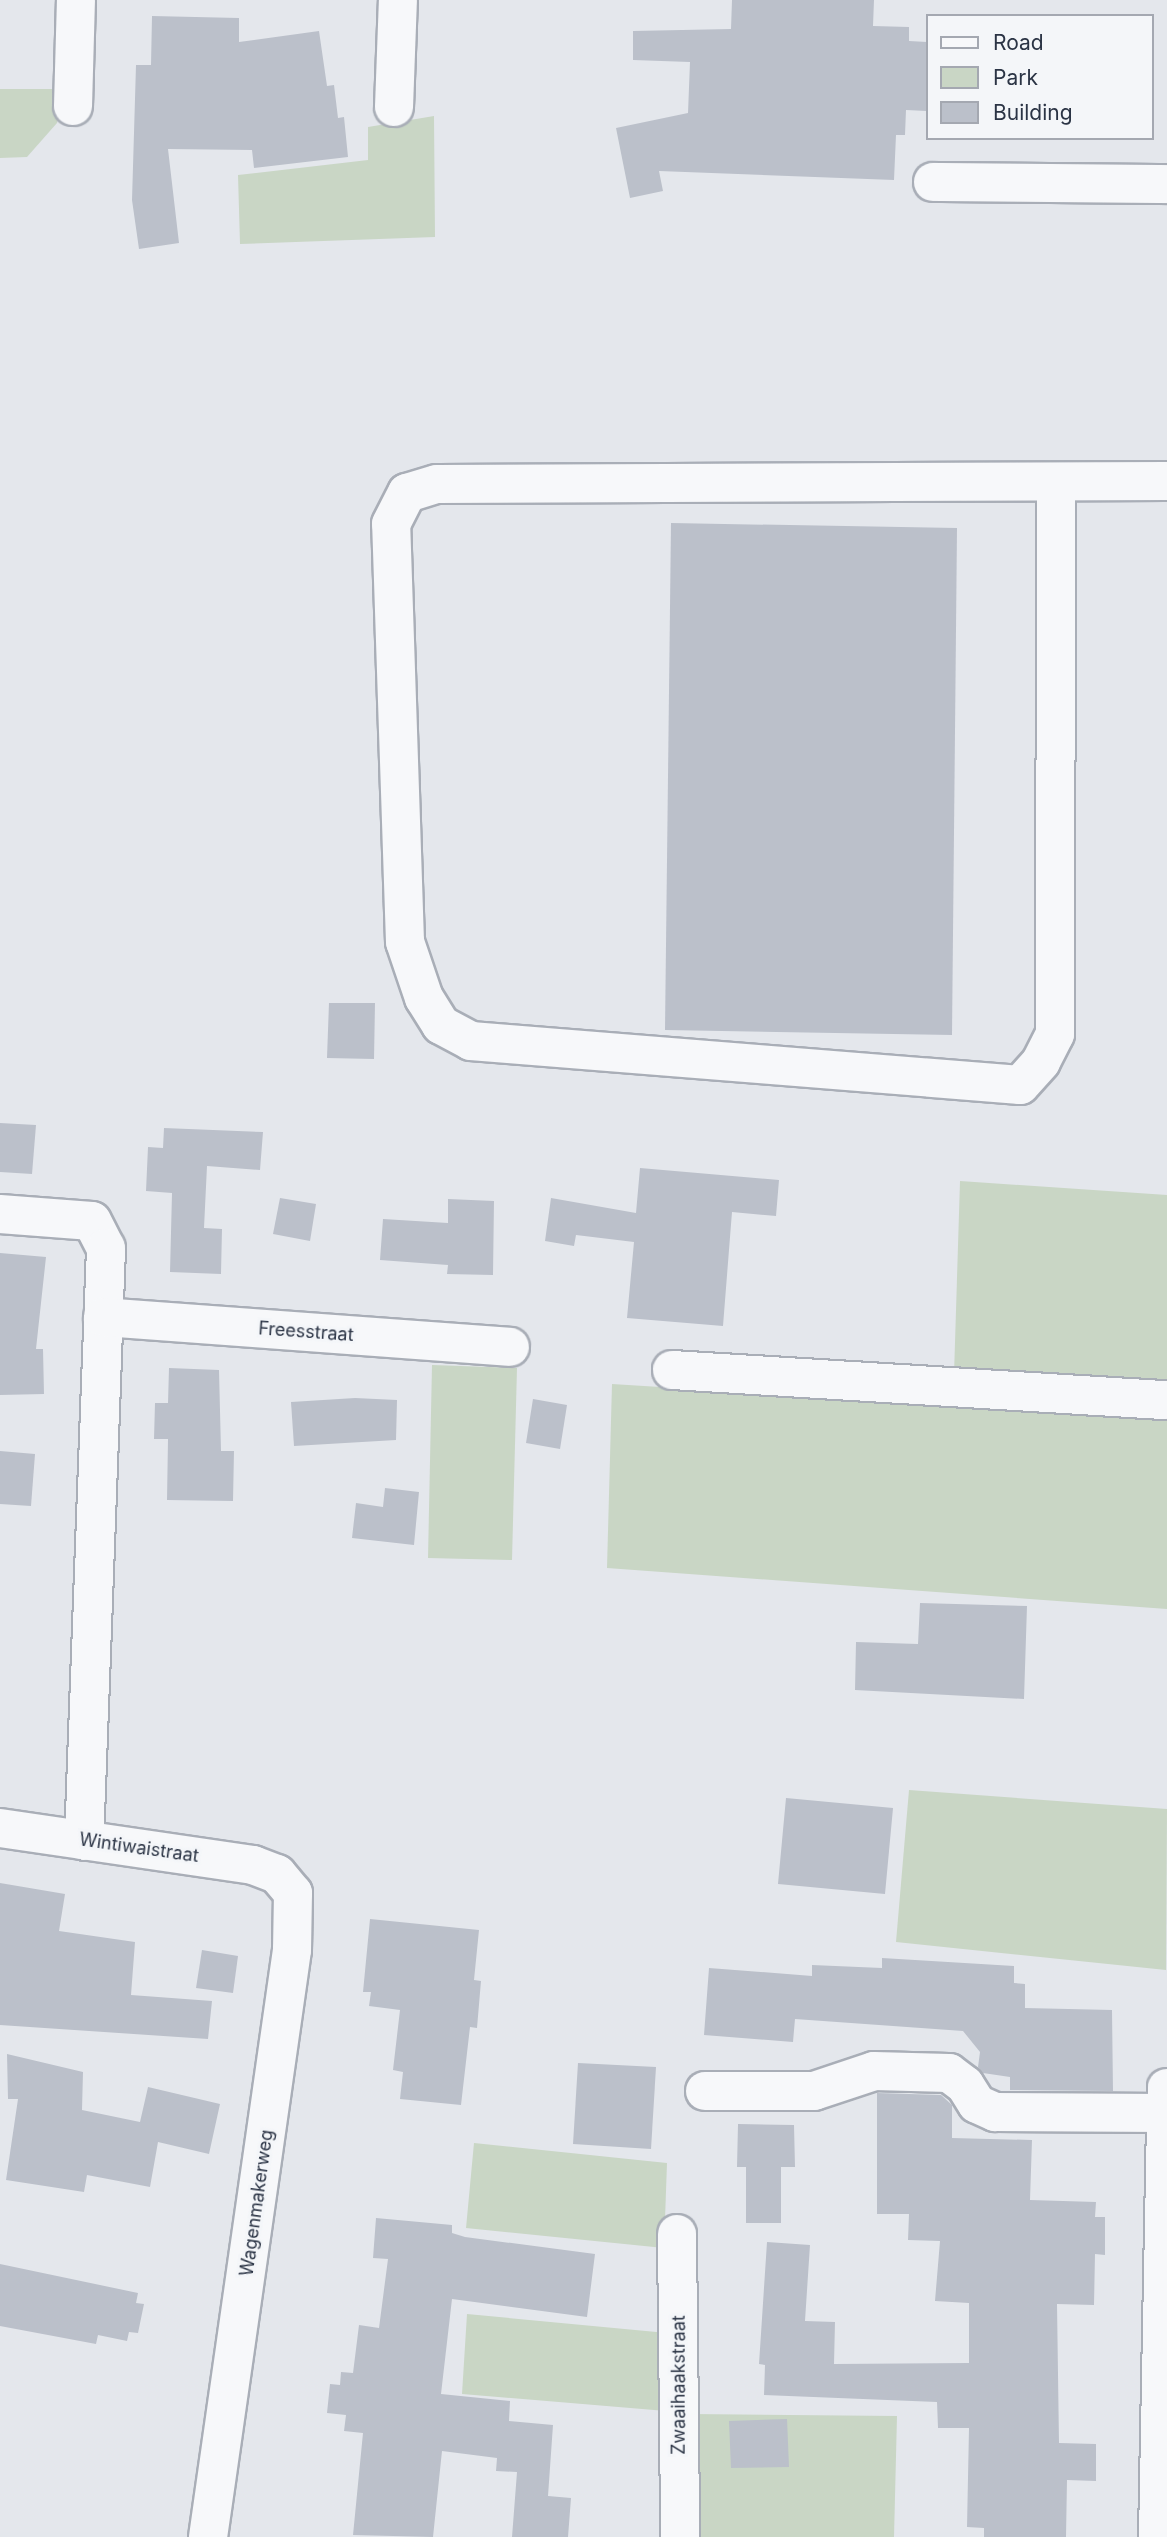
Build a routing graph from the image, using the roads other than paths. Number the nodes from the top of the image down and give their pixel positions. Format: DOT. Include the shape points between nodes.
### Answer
graph roads {
  1 [pos="76,0"];
  2 [pos="398,0"];
  3 [pos="73,106"];
  4 [pos="394,107"];
  5 [pos="933,182"];
  6 [pos="1167,184"];
  7 [pos="1167,481"];
  8 [pos="1056,482"];
  9 [pos="0,1214"];
  10 [pos="103,1318"];
  11 [pos="510,1347"];
  12 [pos="671,1370"];
  13 [pos="1167,1400"];
  14 [pos="0,1828"];
  15 [pos="84,1840"];
  16 [pos="277,1874"];
  17 [pos="705,2091"];
  18 [pos="1166,2100"];
  19 [pos="677,2234"];
  20 [pos="208,2537"];
  21 [pos="680,2537"];
  22 [pos="1158,2537"];
  1 -- 3 [label="street"];
  2 -- 4 [label="street"];
  5 -- 6 [label="street"];
  7 -- 8 [label="street"];
  8 -- 8 [label="street" via="1055,1034 1041,1062 1020,1085 471,1041 441,1025 424,998 405,942 391,524 407,493 437,484"];
  9 -- 10 [label="street" via="92,1221 106,1248"];
  10 -- 11 [label="street, Freesstraat"];
  10 -- 15 [label="street"];
  12 -- 13 [label="street"];
  14 -- 15 [label="street, Wintiwaistraat"];
  15 -- 16 [label="street, Wintiwaistraat" via="253,1865"];
  16 -- 20 [label="street, Wagenmakerweg" via="293,1893 292,1950"];
  17 -- 18 [label="street" via="814,2091 874,2071 949,2073 977,2104 995,2112"];
  18 -- 22 [label="street"];
  19 -- 21 [label="street, Zwaaihaakstraat"];
}
